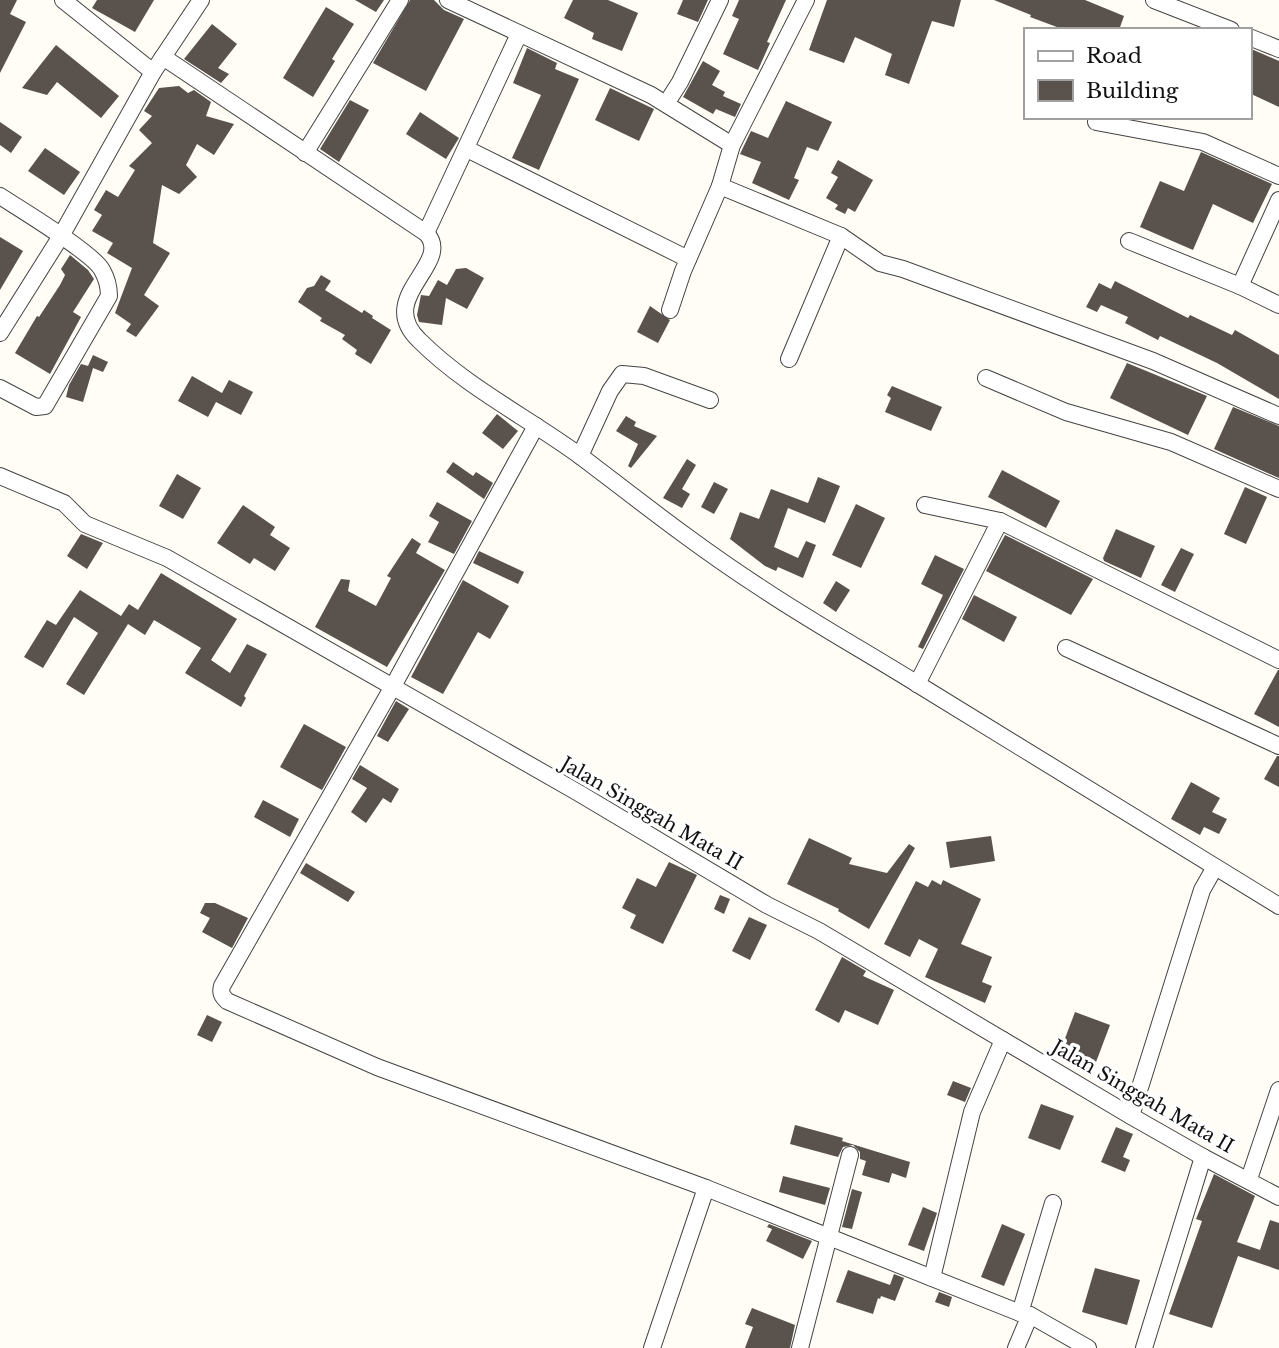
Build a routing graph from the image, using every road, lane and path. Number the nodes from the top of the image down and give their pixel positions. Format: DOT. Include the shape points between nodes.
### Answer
graph roads {
  1 [pos="63,0"];
  2 [pos="201,0"];
  3 [pos="400,0"];
  4 [pos="448,0"];
  5 [pos="720,0"];
  6 [pos="806,0"];
  7 [pos="1164,2"];
  8 [pos="1226,28"];
  9 [pos="519,34"];
  10 [pos="1251,38"];
  11 [pos="1279,49"];
  12 [pos="163,57"];
  13 [pos="153,72"];
  14 [pos="666,104"];
  15 [pos="1096,122"];
  16 [pos="732,145"];
  17 [pos="467,149"];
  18 [pos="305,153"];
  19 [pos="1279,176"];
  20 [pos="720,186"];
  21 [pos="0,196"];
  22 [pos="1279,200"];
  23 [pos="426,233"];
  24 [pos="61,236"];
  25 [pos="841,236"];
  26 [pos="1129,241"];
  27 [pos="688,259"];
  28 [pos="1240,286"];
  29 [pos="1279,305"];
  30 [pos="670,310"];
  31 [pos="0,333"];
  32 [pos="789,359"];
  33 [pos="986,378"];
  34 [pos="0,388"];
  35 [pos="710,400"];
  36 [pos="1279,416"];
  37 [pos="532,433"];
  38 [pos="580,456"];
  39 [pos="0,476"];
  40 [pos="1279,489"];
  41 [pos="925,505"];
  42 [pos="1000,521"];
  43 [pos="1066,648"];
  44 [pos="1279,660"];
  45 [pos="917,684"];
  46 [pos="392,688"];
  47 [pos="1279,746"];
  48 [pos="1209,878"];
  49 [pos="1279,906"];
  50 [pos="1003,1040"];
  51 [pos="1279,1090"];
  52 [pos="1131,1116"];
  53 [pos="850,1154"];
  54 [pos="1203,1157"];
  55 [pos="1249,1180"];
  56 [pos="706,1188"];
  57 [pos="1279,1197"];
  58 [pos="1053,1203"];
  59 [pos="828,1236"];
  60 [pos="932,1278"];
  61 [pos="1025,1314"];
  62 [pos="652,1348"];
  63 [pos="800,1348"];
  64 [pos="1016,1348"];
  65 [pos="1088,1348"];
  66 [pos="1144,1348"];
  1 -- 13 [label="street"];
  2 -- 12 [label="street"];
  3 -- 18 [label="street"];
  4 -- 9 [label="street"];
  5 -- 14 [label="street"];
  6 -- 16 [label="street"];
  7 -- 8 [label="street"];
  9 -- 14 [label="street"];
  9 -- 17 [label="street"];
  10 -- 11 [label="street"];
  12 -- 13 [label="street"];
  12 -- 18 [label="street"];
  13 -- 24 [label="street"];
  14 -- 16 [label="street"];
  15 -- 19 [label="street" via="1203,142"];
  16 -- 20 [label="street"];
  17 -- 23 [label="street"];
  17 -- 27 [label="street"];
  18 -- 23 [label="street"];
  20 -- 25 [label="street"];
  20 -- 27 [label="street"];
  21 -- 24 [label="street"];
  22 -- 28 [label="street"];
  23 -- 37 [label="street" via="434,248 405,307 408,328"];
  24 -- 31 [label="street"];
  24 -- 34 [label="street" via="102,267 108,296 45,407 36,407"];
  25 -- 32 [label="street"];
  25 -- 36 [label="street" via="880,263 1153,361"];
  26 -- 28 [label="street"];
  27 -- 30 [label="street"];
  28 -- 29 [label="street"];
  33 -- 40 [label="street" via="1066,412 1171,442"];
  35 -- 38 [label="street" via="644,376 622,374"];
  37 -- 38 [label="street"];
  37 -- 46 [label="street"];
  38 -- 45 [label="street" via="760,588"];
  39 -- 46 [label="street, Jalan Singgah Mata II" via="64,503 85,524 167,558"];
  41 -- 42 [label="street"];
  42 -- 44 [label="street"];
  42 -- 45 [label="street"];
  43 -- 47 [label="street"];
  45 -- 48 [label="street"];
  46 -- 50 [label="street, Jalan Singgah Mata II"];
  46 -- 56 [label="street" via="222,986 223,997 377,1067"];
  48 -- 49 [label="street"];
  48 -- 52 [label="street"];
  50 -- 52 [label="street, Jalan Singgah Mata II"];
  50 -- 60 [label="street" via="972,1112"];
  51 -- 55 [label="street"];
  52 -- 54 [label="street, Jalan Singgah Mata II"];
  53 -- 59 [label="street"];
  54 -- 55 [label="street, Jalan Singgah Mata II"];
  54 -- 66 [label="street"];
  55 -- 57 [label="street, Jalan Singgah Mata II"];
  56 -- 59 [label="street"];
  56 -- 62 [label="street"];
  58 -- 61 [label="street"];
  59 -- 60 [label="street"];
  59 -- 63 [label="street"];
  60 -- 61 [label="street"];
  61 -- 64 [label="street"];
  61 -- 65 [label="street"];
}
